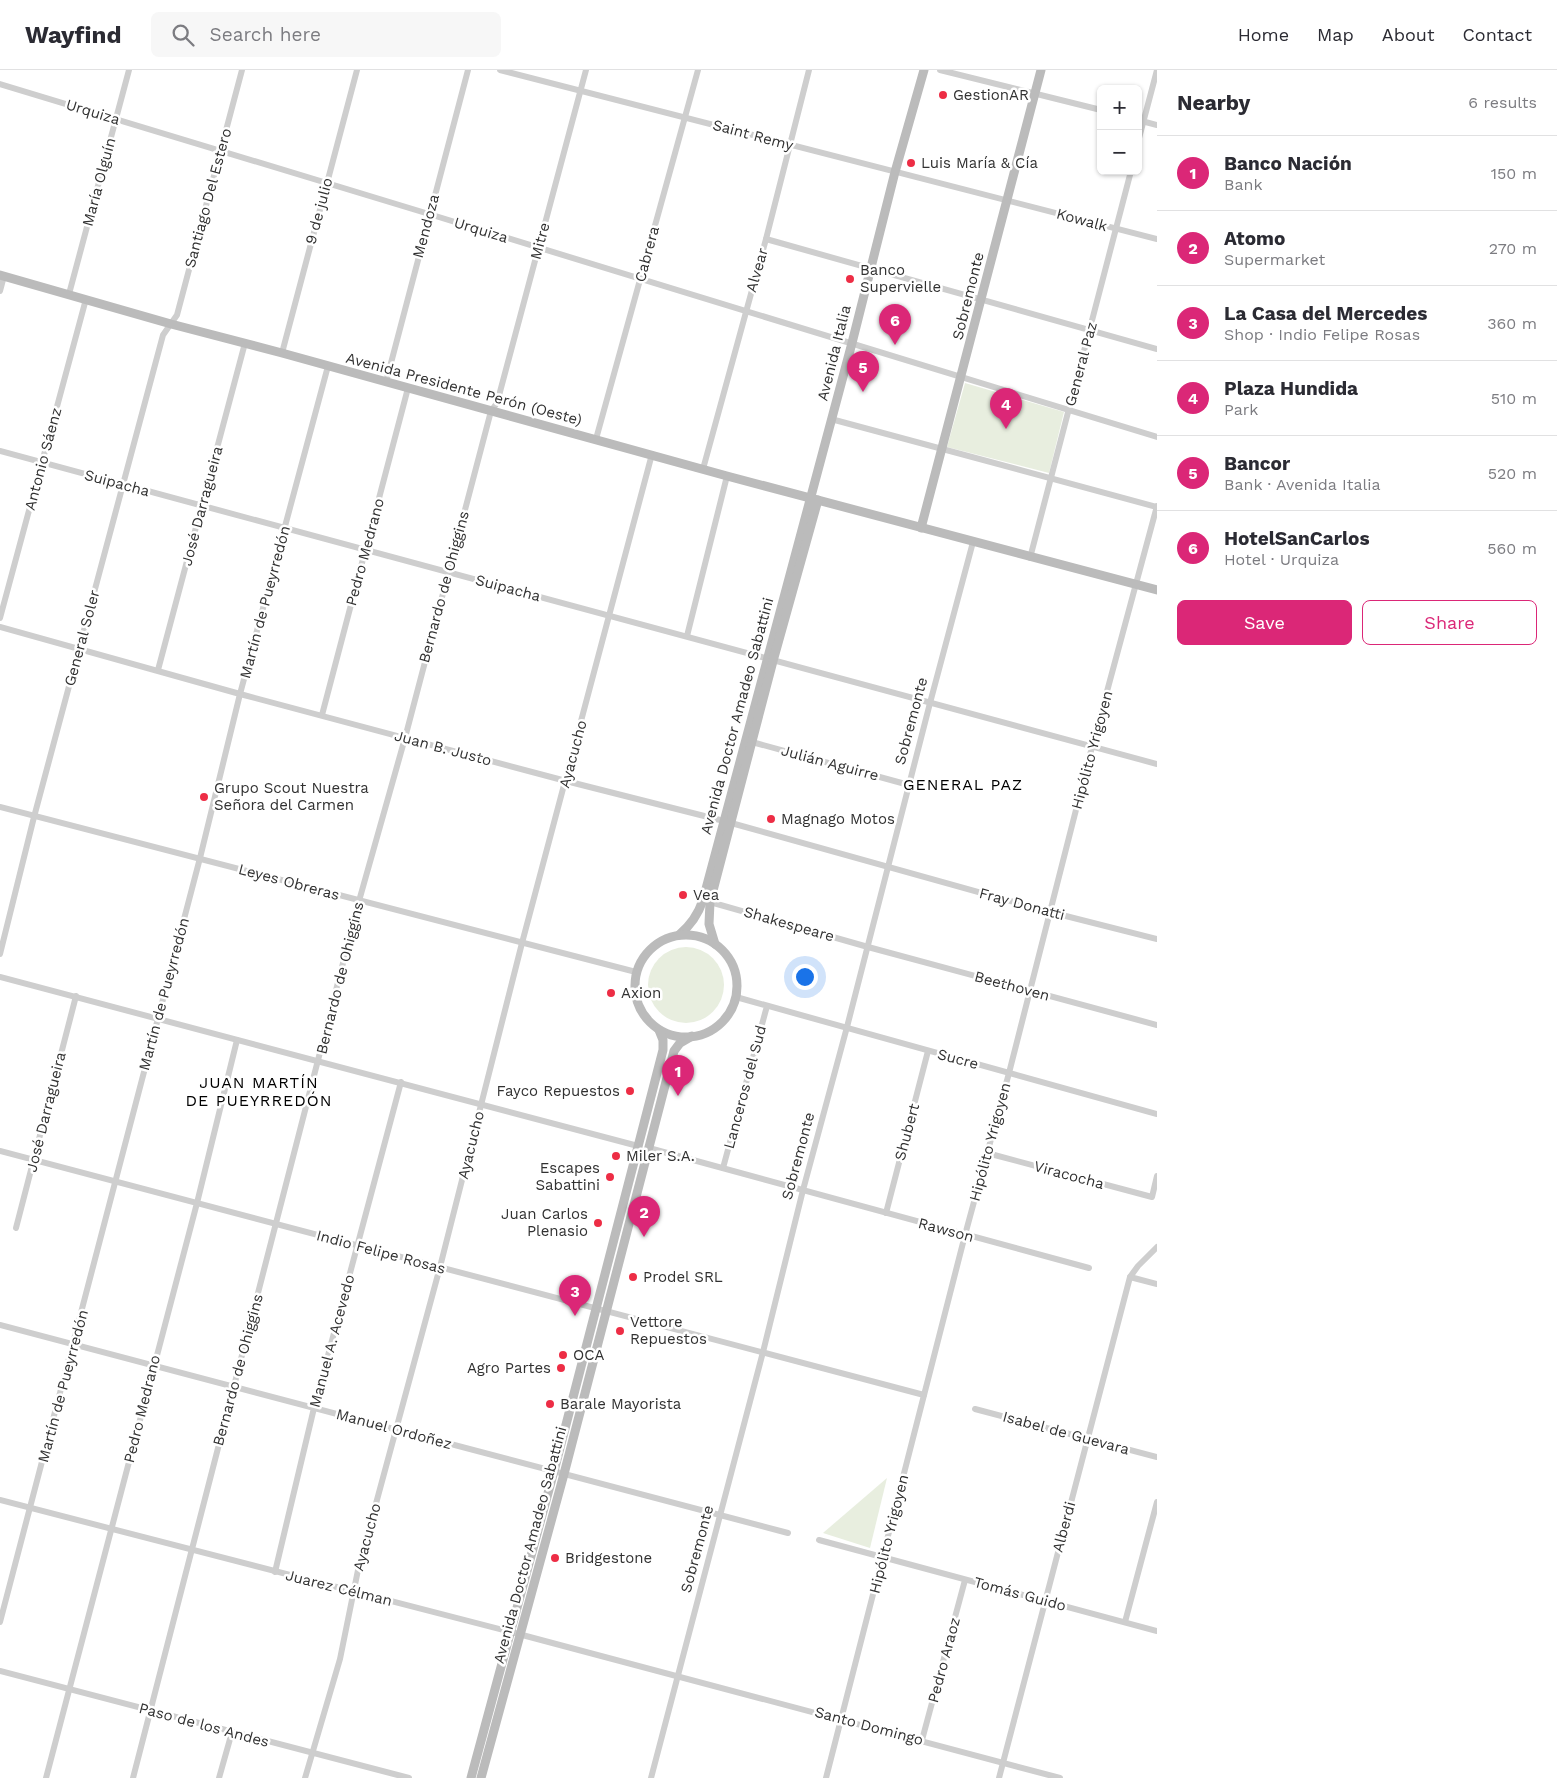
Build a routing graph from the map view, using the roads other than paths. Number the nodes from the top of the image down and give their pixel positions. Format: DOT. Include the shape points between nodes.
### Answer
graph roads {
  1 [pos="129,70"];
  2 [pos="242,70"];
  3 [pos="357,70"];
  4 [pos="468,70"];
  5 [pos="500,70"];
  6 [pos="586,70"];
  7 [pos="698,70"];
  8 [pos="809,70"];
  9 [pos="924,70"];
  10 [pos="940,70"];
  11 [pos="1041,70"];
  12 [pos="1157,70"];
  13 [pos="0,84"];
  14 [pos="580,90"];
  15 [pos="1035,93"];
  16 [pos="1097,109"];
  17 [pos="685,116"];
  18 [pos="1142,118"];
  19 [pos="116,119"];
  20 [pos="1142,121"];
  21 [pos="1157,125"];
  22 [pos="790,144"];
  23 [pos="220,150"];
  24 [pos="895,172"];
  25 [pos="1130,175"];
  26 [pos="327,182"];
  27 [pos="1007,200"];
  28 [pos="429,214"];
  29 [pos="1116,229"];
  30 [pos="1157,239"];
  31 [pos="766,240"];
  32 [pos="538,247"];
  33 [pos="870,270"];
  34 [pos="2,276"];
  35 [pos="640,279"];
  36 [pos="0,291"];
  37 [pos="69,294"];
  38 [pos="86,299"];
  39 [pos="981,300"];
  40 [pos="746,310"];
  41 [pos="171,324"];
  42 [pos="1090,330"];
  43 [pos="245,343"];
  44 [pos="852,344"];
  45 [pos="1157,349"];
  46 [pos="282,353"];
  47 [pos="328,366"];
  48 [pos="962,376"];
  49 [pos="386,382"];
  50 [pos="408,388"];
  51 [pos="1069,410"];
  52 [pos="491,411"];
  53 [pos="831,419"];
  54 [pos="1157,437"];
  55 [pos="596,439"];
  56 [pos="942,450"];
  57 [pos="0,451"];
  58 [pos="652,454"];
  59 [pos="42,463"];
  60 [pos="703,469"];
  61 [pos="727,476"];
  62 [pos="1052,478"];
  63 [pos="123,485"];
  64 [pos="814,499"];
  65 [pos="202,505"];
  66 [pos="1157,507"];
  67 [pos="285,527"];
  68 [pos="921,528"];
  69 [pos="973,542"];
  70 [pos="366,549"];
  71 [pos="1030,558"];
  72 [pos="448,572"];
  73 [pos="1137,585"];
  74 [pos="1157,590"];
  75 [pos="609,615"];
  76 [pos="0,618"];
  77 [pos="0,627"];
  78 [pos="687,636"];
  79 [pos="79,649"];
  80 [pos="770,660"];
  81 [pos="158,670"];
  82 [pos="240,694"];
  83 [pos="930,703"];
  84 [pos="322,715"];
  85 [pos="405,738"];
  86 [pos="752,742"];
  87 [pos="1092,747"];
  88 [pos="1157,764"];
  89 [pos="566,781"];
  90 [pos="909,785"];
  91 [pos="0,807"];
  92 [pos="34,817"];
  93 [pos="727,822"];
  94 [pos="200,858"];
  95 [pos="888,867"];
  96 [pos="360,901"];
  97 [pos="710,902"];
  98 [pos="1050,912"];
  99 [pos="679,935"];
  100 [pos="1157,939"];
  101 [pos="522,943"];
  102 [pos="715,944"];
  103 [pos="868,947"];
  104 [pos="0,954"];
  105 [pos="636,972"];
  106 [pos="0,977"];
  107 [pos="1030,991"];
  108 [pos="76,996"];
  109 [pos="736,997"];
  110 [pos="767,1006"];
  111 [pos="158,1019"];
  112 [pos="1157,1025"];
  113 [pos="847,1027"];
  114 [pos="659,1030"];
  115 [pos="692,1036"];
  116 [pos="237,1040"];
  117 [pos="928,1051"];
  118 [pos="319,1062"];
  119 [pos="1009,1073"];
  120 [pos="401,1082"];
  121 [pos="482,1105"];
  122 [pos="1157,1114"];
  123 [pos="638,1146"];
  124 [pos="648,1148"];
  125 [pos="0,1151"];
  126 [pos="987,1153"];
  127 [pos="34,1161"];
  128 [pos="723,1168"];
  129 [pos="1157,1176"];
  130 [pos="116,1183"];
  131 [pos="803,1190"];
  132 [pos="197,1203"];
  133 [pos="886,1213"];
  134 [pos="276,1224"];
  135 [pos="16,1228"];
  136 [pos="965,1235"];
  137 [pos="357,1245"];
  138 [pos="1157,1247"];
  139 [pos="440,1267"];
  140 [pos="1089,1268"];
  141 [pos="1130,1277"];
  142 [pos="1157,1284"];
  143 [pos="601,1309"];
  144 [pos="0,1325"];
  145 [pos="73,1345"];
  146 [pos="763,1352"];
  147 [pos="153,1366"];
  148 [pos="234,1387"];
  149 [pos="924,1395"];
  150 [pos="314,1408"];
  151 [pos="975,1409"];
  152 [pos="396,1430"];
  153 [pos="1088,1438"];
  154 [pos="1157,1457"];
  155 [pos="554,1471"];
  156 [pos="564,1474"];
  157 [pos="0,1500"];
  158 [pos="1157,1502"];
  159 [pos="31,1508"];
  160 [pos="720,1515"];
  161 [pos="111,1529"];
  162 [pos="788,1533"];
  163 [pos="819,1540"];
  164 [pos="192,1551"];
  165 [pos="884,1557"];
  166 [pos="275,1572"];
  167 [pos="965,1580"];
  168 [pos="354,1592"];
  169 [pos="1044,1601"];
  170 [pos="0,1622"];
  171 [pos="1125,1622"];
  172 [pos="1157,1631"];
  173 [pos="516,1633"];
  174 [pos="0,1671"];
  175 [pos="678,1676"];
  176 [pos="69,1690"];
  177 [pos="151,1710"];
  178 [pos="842,1719"];
  179 [pos="232,1732"];
  180 [pos="922,1740"];
  181 [pos="312,1753"];
  182 [pos="1003,1762"];
  183 [pos="46,1778"];
  184 [pos="133,1778"];
  185 [pos="219,1778"];
  186 [pos="305,1778"];
  187 [pos="409,1778"];
  188 [pos="470,1778"];
  189 [pos="481,1778"];
  190 [pos="651,1778"];
  191 [pos="826,1778"];
  192 [pos="999,1778"];
  193 [pos="1060,1778"];
  1 -- 19 [label="street, María Olguín"];
  2 -- 23 [label="street, Santiago Del Estero"];
  3 -- 26 [label="street, 9 de julio"];
  4 -- 28 [label="street, Mendoza"];
  5 -- 14 [label="street, Saint Remy"];
  6 -- 14 [label="street, Mitre"];
  7 -- 17 [label="street, Cabrera"];
  8 -- 22 [label="street, Alvear"];
  9 -- 24 [label="main road, Avenida Italia"];
  10 -- 15 [label="street"];
  11 -- 15 [label="main road, Sobremonte"];
  12 -- 18 [label="street"];
  13 -- 19 [label="street, Urquiza"];
  14 -- 17 [label="street, Saint Remy"];
  14 -- 32 [label="street, Mitre"];
  15 -- 16 [label="street"];
  15 -- 27 [label="main road, Sobremonte"];
  17 -- 22 [label="street, Saint Remy"];
  17 -- 35 [label="street, Cabrera"];
  19 -- 23 [label="street, Urquiza"];
  19 -- 37 [label="street, María Olguín"];
  20 -- 21 [label="street"];
  22 -- 24 [label="street, Saint Remy"];
  22 -- 31 [label="street, Alvear"];
  23 -- 26 [label="street, Urquiza"];
  23 -- 41 [label="street, Santiago Del Estero" via="177,315"];
  24 -- 27 [label="street, Saint Remy"];
  24 -- 33 [label="main road, Avenida Italia"];
  25 -- 29 [label="street, General Paz"];
  26 -- 28 [label="street, Urquiza"];
  26 -- 46 [label="street, 9 de julio"];
  27 -- 29 [label="street, Kowalk"];
  27 -- 39 [label="main road, Sobremonte"];
  28 -- 32 [label="street, Urquiza"];
  28 -- 49 [label="street, Mendoza"];
  29 -- 30 [label="street, Kowalk"];
  29 -- 42 [label="street, General Paz"];
  31 -- 33 [label="street"];
  31 -- 40 [label="street, Alvear"];
  32 -- 35 [label="street, Urquiza"];
  32 -- 52 [label="street, Mitre" via="497,402"];
  33 -- 39 [label="street"];
  33 -- 44 [label="main road, Avenida Italia"];
  34 -- 36 [label="street"];
  34 -- 37 [label="main road, Avenida Presidente Perón (Oeste)"];
  35 -- 40 [label="street, Urquiza"];
  35 -- 55 [label="street, Cabrera"];
  37 -- 38 [label="main road, Avenida Presidente Perón (Oeste)"];
  38 -- 41 [label="main road, Avenida Presidente Perón (Oeste)"];
  38 -- 59 [label="street, Antonio Sáenz"];
  39 -- 42 [label="street"];
  39 -- 48 [label="main road, Sobremonte"];
  40 -- 44 [label="street, Urquiza"];
  40 -- 60 [label="street, Alvear"];
  41 -- 43 [label="main road, Avenida Presidente Perón (Oeste)"];
  41 -- 63 [label="street, General Soler" via="163,335"];
  42 -- 45 [label="street"];
  42 -- 51 [label="street, General Paz"];
  43 -- 46 [label="main road, Avenida Presidente Perón (Oeste)"];
  43 -- 65 [label="street, José Darragueira"];
  44 -- 48 [label="street, Urquiza"];
  44 -- 53 [label="main road, Avenida Italia"];
  46 -- 47 [label="main road, Avenida Presidente Perón (Oeste)"];
  47 -- 49 [label="main road, Avenida Presidente Perón (Oeste)"];
  47 -- 67 [label="street, Martín de Pueyrredón"];
  48 -- 51 [label="street, Urquiza"];
  48 -- 56 [label="main road, Sobremonte"];
  49 -- 50 [label="main road, Avenida Presidente Perón (Oeste)"];
  50 -- 52 [label="main road, Avenida Presidente Perón (Oeste)"];
  50 -- 70 [label="street, Pedro Medrano"];
  51 -- 54 [label="street, Urquiza"];
  51 -- 62 [label="street, General Paz"];
  52 -- 55 [label="main road, Avenida Presidente Perón (Oeste)"];
  52 -- 72 [label="street, Bernardo de Ohiggins"];
  53 -- 56 [label="street"];
  53 -- 64 [label="main road, Avenida Italia"];
  55 -- 58 [label="main road, Avenida Presidente Perón (Oeste)"];
  56 -- 62 [label="street"];
  56 -- 68 [label="main road, Sobremonte"];
  57 -- 59 [label="street, Suipacha"];
  58 -- 60 [label="main road, Avenida Presidente Perón (Oeste)"];
  58 -- 75 [label="street, Ayacucho"];
  59 -- 63 [label="street, Suipacha"];
  59 -- 76 [label="street, Antonio Sáenz"];
  60 -- 61 [label="main road, Avenida Presidente Perón (Oeste)"];
  61 -- 64 [label="main road, Avenida Presidente Perón (Oeste)"];
  61 -- 78 [label="street"];
  62 -- 66 [label="street"];
  62 -- 71 [label="street, General Paz"];
  63 -- 65 [label="street, Suipacha"];
  63 -- 79 [label="street, General Soler"];
  64 -- 68 [label="main road, Avenida Presidente Perón (Oeste)"];
  64 -- 80 [label="main road, Avenida Doctor Amadeo Sabattini"];
  65 -- 67 [label="street, Suipacha"];
  65 -- 81 [label="street, José Darragueira"];
  66 -- 73 [label="street, Hipólito Yrigoyen"];
  67 -- 70 [label="street, Suipacha"];
  67 -- 82 [label="street, Martín de Pueyrredón"];
  68 -- 69 [label="main road, Avenida Presidente Perón (Oeste)"];
  69 -- 71 [label="main road, Avenida Presidente Perón (Oeste)"];
  69 -- 83 [label="street, Sobremonte"];
  70 -- 72 [label="street, Suipacha"];
  70 -- 84 [label="street, Pedro Medrano"];
  71 -- 73 [label="main road, Avenida Presidente Perón (Oeste)"];
  72 -- 75 [label="street, Suipacha"];
  72 -- 85 [label="street, Bernardo de Ohiggins"];
  73 -- 74 [label="main road, Avenida Presidente Perón (Oeste)"];
  73 -- 87 [label="street, Hipólito Yrigoyen"];
  75 -- 78 [label="street, Suipacha"];
  75 -- 89 [label="street, Ayacucho"];
  77 -- 79 [label="street, Juan B. Justo"];
  78 -- 80 [label="street, Suipacha"];
  79 -- 81 [label="street, Juan B. Justo"];
  79 -- 92 [label="street, General Soler"];
  80 -- 83 [label="street, Suipacha"];
  80 -- 86 [label="main road, Avenida Doctor Amadeo Sabattini"];
  80 -- 93 [label="main road, Avenida Doctor Amadeo Sabattini"];
  81 -- 82 [label="street, Juan B. Justo"];
  82 -- 84 [label="street, Juan B. Justo"];
  82 -- 94 [label="street, Martín de Pueyrredón"];
  83 -- 87 [label="street, Suipacha"];
  83 -- 90 [label="street, Sobremonte"];
  84 -- 85 [label="street, Juan B. Justo"];
  85 -- 89 [label="street, Juan B. Justo"];
  85 -- 96 [label="street, Bernardo de Ohiggins"];
  86 -- 90 [label="street, Julián Aguirre"];
  86 -- 93 [label="main road, Avenida Doctor Amadeo Sabattini"];
  87 -- 88 [label="street, Suipacha"];
  87 -- 98 [label="street, Hipólito Yrigoyen"];
  89 -- 93 [label="street, Juan B. Justo"];
  89 -- 101 [label="street, Ayacucho"];
  90 -- 95 [label="street, Sobremonte"];
  91 -- 92 [label="street, Leyes Obreras"];
  92 -- 94 [label="street, Leyes Obreras"];
  92 -- 104 [label="street, General Soler"];
  93 -- 95 [label="street, Juan B. Justo"];
  93 -- 97 [label="main road, Avenida Doctor Amadeo Sabattini"];
  93 -- 99 [label="main road, Avenida Doctor Amadeo Sabattini" via="699,910 688,928"];
  94 -- 96 [label="street, Leyes Obreras"];
  94 -- 111 [label="street, Martín de Pueyrredón"];
  95 -- 98 [label="street, Fray Donatti"];
  95 -- 103 [label="street, Sobremonte"];
  96 -- 101 [label="street, Leyes Obreras"];
  96 -- 118 [label="street, Bernardo de Ohiggins"];
  97 -- 102 [label="main road, Avenida Doctor Amadeo Sabattini" via="708,924"];
  97 -- 103 [label="street, Shakespeare"];
  98 -- 100 [label="street, Fray Donatti"];
  98 -- 107 [label="street, Hipólito Yrigoyen"];
  99 -- 102 [label="main road" via="704,938"];
  99 -- 105 [label="main road" via="652,947"];
  101 -- 105 [label="street, Leyes Obreras"];
  101 -- 121 [label="street, Ayacucho"];
  102 -- 109 [label="main road" via="733,967"];
  103 -- 107 [label="street, Beethoven"];
  103 -- 113 [label="street, Sobremonte"];
  105 -- 114 [label="main road" via="634,989 638,1005 646,1019"];
  106 -- 108 [label="street"];
  107 -- 112 [label="street, Beethoven"];
  107 -- 119 [label="street, Hipólito Yrigoyen"];
  108 -- 111 [label="street"];
  108 -- 127 [label="street, José Darragueira"];
  109 -- 110 [label="street"];
  109 -- 115 [label="main road" via="720,1024"];
  110 -- 113 [label="street"];
  110 -- 128 [label="street, Lanceros del Sud"];
  111 -- 116 [label="street"];
  111 -- 130 [label="street, Martín de Pueyrredón"];
  113 -- 117 [label="street, Sucre"];
  113 -- 131 [label="street, Sobremonte"];
  114 -- 115 [label="main road" via="675,1036"];
  114 -- 123 [label="main road, Avenida Doctor Amadeo Sabattini" via="664,1050"];
  115 -- 124 [label="main road, Avenida Doctor Amadeo Sabattini" via="674,1051"];
  116 -- 118 [label="street"];
  116 -- 132 [label="street, Pedro Medrano"];
  117 -- 119 [label="street, Sucre"];
  117 -- 133 [label="street, Shubert"];
  118 -- 120 [label="street"];
  118 -- 134 [label="street, Bernardo de Ohiggins"];
  119 -- 122 [label="street, Sucre"];
  119 -- 126 [label="street, Hipólito Yrigoyen"];
  120 -- 121 [label="street"];
  120 -- 137 [label="street, Manuel A. Acevedo"];
  121 -- 123 [label="street"];
  121 -- 139 [label="street, Ayacucho"];
  123 -- 143 [label="main road, Avenida Doctor Amadeo Sabattini"];
  124 -- 128 [label="street, Rawson"];
  124 -- 143 [label="main road, Avenida Doctor Amadeo Sabattini"];
  125 -- 127 [label="street, Indio Felipe Rosas"];
  126 -- 129 [label="street, Viracocha" via="1152,1197"];
  126 -- 136 [label="street, Hipólito Yrigoyen"];
  127 -- 130 [label="street, Indio Felipe Rosas"];
  127 -- 135 [label="street, José Darragueira"];
  128 -- 131 [label="street, Rawson"];
  130 -- 132 [label="street, Indio Felipe Rosas"];
  130 -- 145 [label="street, Martín de Pueyrredón"];
  131 -- 133 [label="street, Rawson"];
  131 -- 146 [label="street, Sobremonte"];
  132 -- 134 [label="street, Indio Felipe Rosas"];
  132 -- 147 [label="street, Pedro Medrano"];
  133 -- 136 [label="street, Rawson"];
  134 -- 137 [label="street, Indio Felipe Rosas"];
  134 -- 148 [label="street, Bernardo de Ohiggins"];
  136 -- 140 [label="street, Rawson"];
  136 -- 149 [label="street, Hipólito Yrigoyen"];
  137 -- 139 [label="street, Indio Felipe Rosas"];
  137 -- 150 [label="street, Manuel A. Acevedo"];
  138 -- 141 [label="street"];
  139 -- 143 [label="street, Indio Felipe Rosas"];
  139 -- 152 [label="street, Ayacucho"];
  141 -- 142 [label="street"];
  141 -- 153 [label="street, Alberdi"];
  143 -- 146 [label="street, Indio Felipe Rosas"];
  143 -- 155 [label="main road, Avenida Doctor Amadeo Sabattini"];
  143 -- 156 [label="main road, Avenida Doctor Amadeo Sabattini"];
  144 -- 145 [label="street, Manuel Ordoñez"];
  145 -- 147 [label="street, Manuel Ordoñez"];
  145 -- 159 [label="street, Martín de Pueyrredón"];
  146 -- 149 [label="street"];
  146 -- 160 [label="street, Sobremonte"];
  147 -- 148 [label="street, Manuel Ordoñez"];
  147 -- 161 [label="street, Pedro Medrano"];
  148 -- 150 [label="street, Manuel Ordoñez"];
  148 -- 164 [label="street, Bernardo de Ohiggins"];
  149 -- 165 [label="street, Hipólito Yrigoyen"];
  150 -- 152 [label="street, Manuel Ordoñez"];
  150 -- 166 [label="street, Manuel A. Acevedo"];
  151 -- 153 [label="street, Isabel de Guevara"];
  152 -- 155 [label="street, Manuel Ordoñez"];
  152 -- 168 [label="street, Ayacucho"];
  153 -- 154 [label="street, Isabel de Guevara"];
  153 -- 169 [label="street, Alberdi"];
  155 -- 156 [label="street, Manuel Ordoñez"];
  155 -- 173 [label="main road, Avenida Doctor Amadeo Sabattini"];
  156 -- 160 [label="street, Manuel Ordoñez"];
  156 -- 173 [label="main road, Avenida Doctor Amadeo Sabattini"];
  157 -- 159 [label="street, Juarez Célman"];
  158 -- 171 [label="street"];
  159 -- 161 [label="street, Juarez Célman"];
  159 -- 170 [label="street, Martín de Pueyrredón"];
  160 -- 162 [label="street, Manuel Ordoñez"];
  160 -- 175 [label="street, Sobremonte"];
  161 -- 164 [label="street, Juarez Célman"];
  161 -- 176 [label="street, Pedro Medrano"];
  163 -- 165 [label="street"];
  164 -- 166 [label="street, Juarez Célman"];
  164 -- 177 [label="street, Bernardo de Ohiggins"];
  165 -- 167 [label="street, Tomás Guido"];
  165 -- 178 [label="street, Hipólito Yrigoyen"];
  166 -- 168 [label="street, Juarez Célman"];
  167 -- 169 [label="street, Tomás Guido"];
  167 -- 180 [label="street, Pedro Araoz"];
  168 -- 173 [label="street, Juarez Célman"];
  168 -- 181 [label="street, Ayacucho" via="340,1660"];
  169 -- 171 [label="street, Tomás Guido"];
  169 -- 182 [label="street, Alberdi"];
  171 -- 172 [label="street, Tomás Guido"];
  173 -- 175 [label="street, Juarez Célman"];
  173 -- 188 [label="main road, Avenida Doctor Amadeo Sabattini"];
  173 -- 189 [label="main road, Avenida Doctor Amadeo Sabattini"];
  174 -- 176 [label="street, Paso de los Andes"];
  175 -- 178 [label="street, Santo Domingo"];
  175 -- 190 [label="street, Sobremonte"];
  176 -- 177 [label="street, Paso de los Andes"];
  176 -- 183 [label="street, Pedro Medrano"];
  177 -- 179 [label="street, Paso de los Andes"];
  177 -- 184 [label="street, Bernardo de Ohiggins"];
  178 -- 180 [label="street, Santo Domingo"];
  178 -- 191 [label="street, Hipólito Yrigoyen"];
  179 -- 181 [label="street, Paso de los Andes"];
  179 -- 185 [label="street"];
  180 -- 182 [label="street, Santo Domingo"];
  181 -- 186 [label="street, Ayacucho"];
  181 -- 187 [label="street, Paso de los Andes"];
  182 -- 192 [label="street, Alberdi"];
  182 -- 193 [label="street, Santo Domingo"];
}
